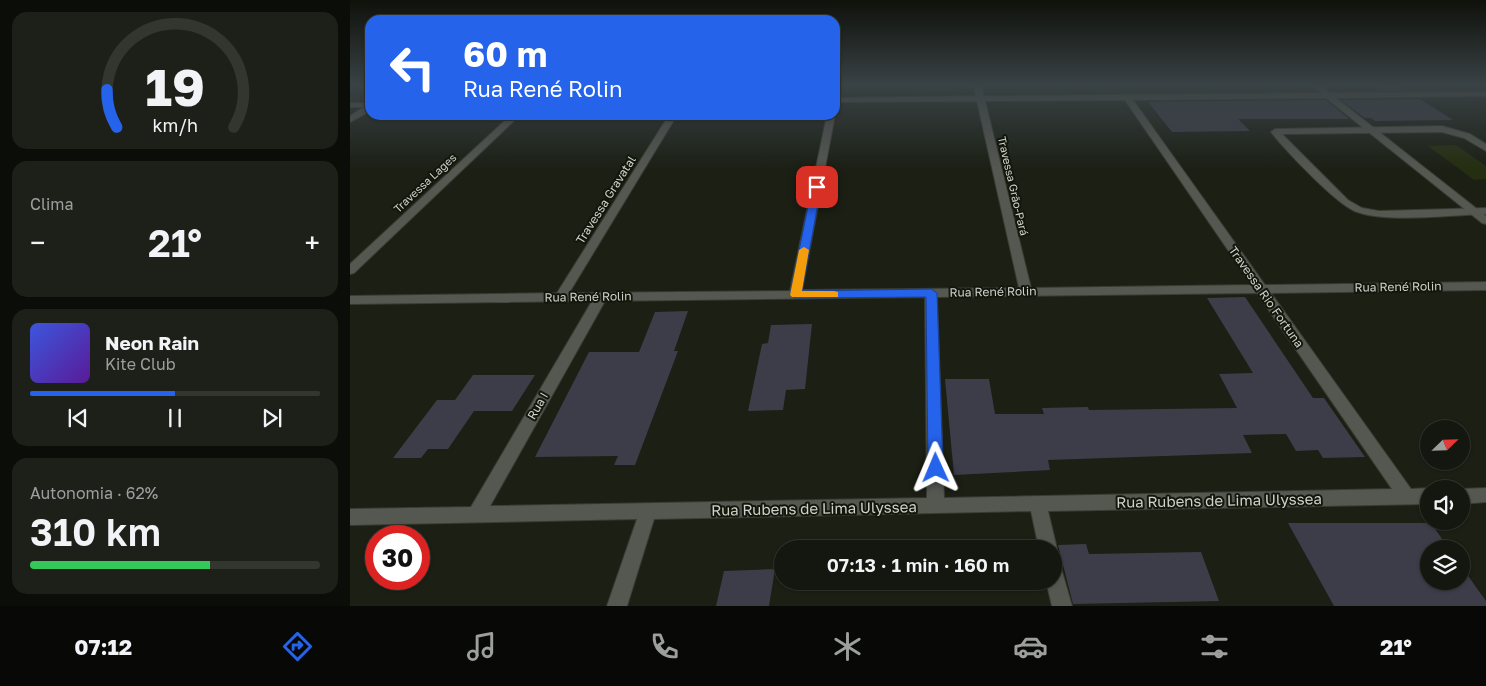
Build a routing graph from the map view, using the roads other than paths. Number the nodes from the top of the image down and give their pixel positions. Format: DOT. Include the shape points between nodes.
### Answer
graph roads {
  1 [pos="984,113"];
  2 [pos="1138,113"];
  3 [pos="1350,113"];
  4 [pos="511,120"];
  5 [pos="670,120"];
  6 [pos="830,120"];
  7 [pos="1371,130"];
  8 [pos="1486,148"];
  9 [pos="1474,211"];
  10 [pos="1486,211"];
  11 [pos="1486,221"];
  12 [pos="350,270"];
  13 [pos="1486,286"];
  14 [pos="1260,290"];
  15 [pos="1026,292"];
  16 [pos="931,293"];
  17 [pos="796,295"];
  18 [pos="601,297"];
  19 [pos="560,298"];
  20 [pos="350,300"];
  21 [pos="1486,495"];
  22 [pos="1406,496"];
  23 [pos="1420,496"];
  24 [pos="1470,496"];
  25 [pos="1038,504"];
  26 [pos="936,506"];
  27 [pos="648,512"];
  28 [pos="476,515"];
  29 [pos="350,517"];
  30 [pos="1046,540"];
  31 [pos="1058,590"];
  32 [pos="617,606"];
  33 [pos="1062,606"];
  1 -- 15 [label="street, Travessa Grão-Pará"];
  2 -- 14 [label="street, Travessa Rio Fortuna"];
  3 -- 7 [label="street"];
  4 -- 12 [label="street, Travessa Lages"];
  5 -- 19 [label="street, Travessa Gravatal"];
  6 -- 17 [label="street"];
  7 -- 8 [label="street" via="1442,129 1467,136"];
  7 -- 9 [label="street"];
  7 -- 9 [label="street" via="1275,132 1344,202 1359,210 1379,214"];
  9 -- 10 [label="street"];
  9 -- 11 [label="street"];
  13 -- 14 [label="street, Rua René Rolin"];
  14 -- 15 [label="street, Rua René Rolin"];
  14 -- 22 [label="street, Travessa Rio Fortuna"];
  15 -- 16 [label="street, Rua René Rolin"];
  16 -- 17 [label="street, Rua René Rolin"];
  16 -- 26 [label="street"];
  17 -- 18 [label="street, Rua René Rolin"];
  18 -- 19 [label="street, Rua René Rolin"];
  18 -- 28 [label="street, Rua I"];
  19 -- 20 [label="street, Rua René Rolin"];
  21 -- 24 [label="street"];
  22 -- 23 [label="street, Rua Rubens de Lima Ulyssea"];
  22 -- 25 [label="street, Rua Rubens de Lima Ulyssea"];
  25 -- 26 [label="street, Rua Rubens de Lima Ulyssea"];
  25 -- 30 [label="street"];
  26 -- 27 [label="street, Rua Rubens de Lima Ulyssea"];
  27 -- 28 [label="street, Rua Rubens de Lima Ulyssea"];
  27 -- 32 [label="street"];
  28 -- 29 [label="street, Rua Rubens de Lima Ulyssea"];
  31 -- 33 [label="street"];
}
